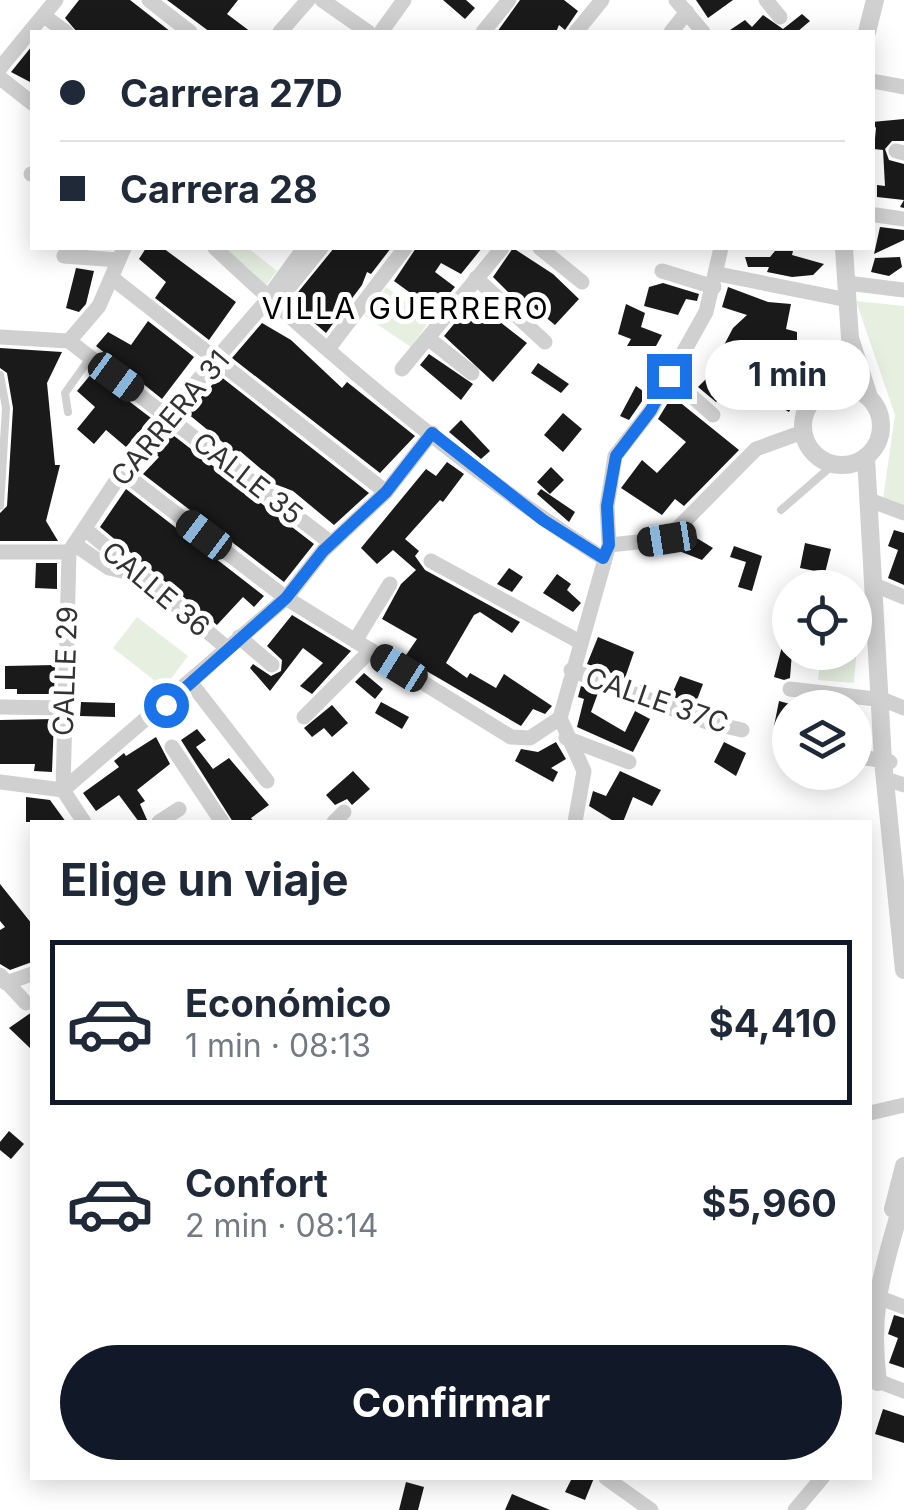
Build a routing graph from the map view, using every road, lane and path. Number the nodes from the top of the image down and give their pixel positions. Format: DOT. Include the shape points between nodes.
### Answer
graph roads {
  1 [pos="56,0"];
  2 [pos="149,0"];
  3 [pos="308,0"];
  4 [pos="322,0"];
  5 [pos="404,0"];
  6 [pos="509,0"];
  7 [pos="602,0"];
  8 [pos="766,0"];
  9 [pos="875,0"];
  10 [pos="682,6"];
  11 [pos="44,16"];
  12 [pos="780,16"];
  13 [pos="32,30"];
  14 [pos="63,30"];
  15 [pos="187,30"];
  16 [pos="282,30"];
  17 [pos="364,30"];
  18 [pos="382,30"];
  19 [pos="485,30"];
  20 [pos="578,30"];
  21 [pos="672,30"];
  22 [pos="701,30"];
  23 [pos="868,30"];
  24 [pos="30,33"];
  25 [pos="0,68"];
  26 [pos="0,78"];
  27 [pos="875,81"];
  28 [pos="904,86"];
  29 [pos="30,100"];
  30 [pos="876,215"];
  31 [pos="904,219"];
  32 [pos="217,250"];
  33 [pos="303,250"];
  34 [pos="319,250"];
  35 [pos="403,250"];
  36 [pos="500,250"];
  37 [pos="542,250"];
  38 [pos="722,250"];
  39 [pos="844,250"];
  40 [pos="121,254"];
  41 [pos="64,256"];
  42 [pos="662,271"];
  43 [pos="112,278"];
  44 [pos="476,278"];
  45 [pos="716,281"];
  46 [pos="582,282"];
  47 [pos="904,290"];
  48 [pos="848,291"];
  49 [pos="268,298"];
  50 [pos="0,337"];
  51 [pos="429,339"];
  52 [pos="70,341"];
  53 [pos="545,342"];
  54 [pos="328,349"];
  55 [pos="90,358"];
  56 [pos="219,359"];
  57 [pos="402,370"];
  58 [pos="472,373"];
  59 [pos="0,375"];
  60 [pos="669,376"];
  61 [pos="868,397"];
  62 [pos="68,412"];
  63 [pos="168,415"];
  64 [pos="713,415"];
  65 [pos="802,432"];
  66 [pos="432,433"];
  67 [pos="871,452"];
  68 [pos="834,464"];
  69 [pos="2,469"];
  70 [pos="122,472"];
  71 [pos="386,492"];
  72 [pos="872,501"];
  73 [pos="0,506"];
  74 [pos="781,510"];
  75 [pos="904,513"];
  76 [pos="84,530"];
  77 [pos="331,543"];
  78 [pos="72,548"];
  79 [pos="0,552"];
  80 [pos="606,552"];
  81 [pos="431,561"];
  82 [pos="138,574"];
  83 [pos="390,584"];
  84 [pos="877,586"];
  85 [pos="904,596"];
  86 [pos="286,598"];
  87 [pos="355,641"];
  88 [pos="233,642"];
  89 [pos="580,642"];
  90 [pos="371,650"];
  91 [pos="272,665"];
  92 [pos="571,670"];
  93 [pos="191,683"];
  94 [pos="790,689"];
  95 [pos="881,700"];
  96 [pos="0,706"];
  97 [pos="63,708"];
  98 [pos="904,708"];
  99 [pos="304,716"];
  100 [pos="560,718"];
  101 [pos="742,730"];
  102 [pos="566,738"];
  103 [pos="172,747"];
  104 [pos="629,762"];
  105 [pos="892,772"];
  106 [pos="267,781"];
  107 [pos="0,782"];
  108 [pos="63,790"];
  109 [pos="179,808"];
  110 [pos="83,820"];
  111 [pos="162,820"];
  112 [pos="221,820"];
  113 [pos="575,820"];
  114 [pos="902,854"];
  115 [pos="904,887"];
  116 [pos="904,970"];
  117 [pos="30,974"];
  118 [pos="3,978"];
  119 [pos="26,1003"];
  120 [pos="904,1106"];
  121 [pos="872,1113"];
  122 [pos="904,1166"];
  123 [pos="904,1197"];
  124 [pos="873,1303"];
  125 [pos="904,1307"];
  126 [pos="872,1354"];
  127 [pos="873,1380"];
  128 [pos="904,1391"];
  129 [pos="609,1480"];
  130 [pos="820,1480"];
  131 [pos="650,1510"];
  132 [pos="795,1510"];
  1 -- 11 [label="street"];
  2 -- 15 [label="street"];
  3 -- 16 [label="street"];
  4 -- 17 [label="street"];
  5 -- 18 [label="street"];
  6 -- 19 [label="street"];
  7 -- 20 [label="street"];
  8 -- 12 [label="street"];
  9 -- 23 [label="street"];
  10 -- 21 [label="street"];
  10 -- 22 [label="street"];
  11 -- 13 [label="street"];
  11 -- 14 [label="street"];
  24 -- 25 [label="street"];
  26 -- 29 [label="street"];
  27 -- 28 [label="street"];
  30 -- 31 [label="street"];
  32 -- 49 [label="street"];
  33 -- 49 [label="street"];
  34 -- 49 [label="street, CARRERA 31" via="291,285"];
  35 -- 54 [label="street"];
  36 -- 44 [label="street"];
  37 -- 46 [label="street"];
  38 -- 45 [label="street"];
  39 -- 48 [label="street"];
  40 -- 41 [label="street"];
  40 -- 43 [label="street"];
  42 -- 45 [label="street"];
  43 -- 52 [label="street"];
  43 -- 56 [label="street"];
  44 -- 51 [label="street"];
  44 -- 53 [label="street"];
  45 -- 48 [label="street"];
  45 -- 60 [label="street"];
  47 -- 48 [label="street"];
  48 -- 61 [label="street" via="853,353"];
  49 -- 54 [label="street"];
  49 -- 56 [label="street, CARRERA 31"];
  50 -- 52 [label="street"];
  51 -- 57 [label="street"];
  51 -- 58 [label="street"];
  52 -- 55 [label="street, CALLE 35"];
  54 -- 66 [label="street"];
  55 -- 62 [label="lane" via="65,393"];
  55 -- 63 [label="street, CALLE 35"];
  56 -- 63 [label="street, CARRERA 31"];
  56 -- 71 [label="street"];
  59 -- 69 [label="lane" via="6,386"];
  60 -- 64 [label="street"];
  60 -- 80 [label="street" via="616,456"];
  61 -- 65 [label="street" via="830,388 808,405"];
  61 -- 67 [label="street" via="881,421"];
  63 -- 70 [label="street, CARRERA 31"];
  63 -- 77 [label="street, CALLE 35"];
  65 -- 68 [label="street" via="816,456"];
  65 -- 80 [label="street" via="756,449 667,539"];
  66 -- 71 [label="street"];
  66 -- 80 [label="street" via="543,520"];
  67 -- 68 [label="street" via="854,463"];
  67 -- 72 [label="street"];
  67 -- 95 [label="street"];
  68 -- 74 [label="lane"];
  69 -- 73 [label="lane"];
  70 -- 76 [label="street, CARRERA 31"];
  70 -- 86 [label="street"];
  71 -- 77 [label="street"];
  72 -- 75 [label="street"];
  72 -- 84 [label="street"];
  76 -- 78 [label="street, CARRERA 31"];
  76 -- 82 [label="street, CALLE 36"];
  77 -- 86 [label="street"];
  78 -- 79 [label="street"];
  78 -- 82 [label="street"];
  78 -- 97 [label="street, CALLE 29"];
  80 -- 89 [label="street"];
  81 -- 89 [label="street, CALLE 37C"];
  82 -- 88 [label="street, CALLE 36"];
  83 -- 87 [label="street"];
  84 -- 85 [label="street"];
  84 -- 95 [label="street"];
  86 -- 87 [label="street"];
  86 -- 88 [label="street"];
  87 -- 90 [label="street"];
  88 -- 91 [label="street, CALLE 36"];
  88 -- 93 [label="street"];
  89 -- 92 [label="street"];
  90 -- 99 [label="street"];
  90 -- 100 [label="street" via="511,737 530,738"];
  92 -- 100 [label="street"];
  92 -- 101 [label="street, CALLE 37C"];
  93 -- 106 [label="street"];
  93 -- 108 [label="street"];
  94 -- 95 [label="street"];
  95 -- 98 [label="street"];
  95 -- 105 [label="street"];
  96 -- 97 [label="street"];
  97 -- 108 [label="street, CALLE 29"];
  100 -- 102 [label="street"];
  102 -- 104 [label="street"];
  102 -- 113 [label="street" via="584,772"];
  103 -- 112 [label="street"];
  105 -- 114 [label="street"];
  105 -- 116 [label="street"];
  107 -- 108 [label="street"];
  108 -- 110 [label="street"];
  109 -- 111 [label="street"];
  114 -- 115 [label="street"];
  117 -- 118 [label="street"];
  118 -- 119 [label="street"];
  120 -- 121 [label="street"];
  122 -- 124 [label="street"];
  123 -- 124 [label="street"];
  124 -- 125 [label="street"];
  126 -- 127 [label="street"];
  127 -- 128 [label="street"];
  129 -- 131 [label="street"];
  130 -- 132 [label="street"];
}
